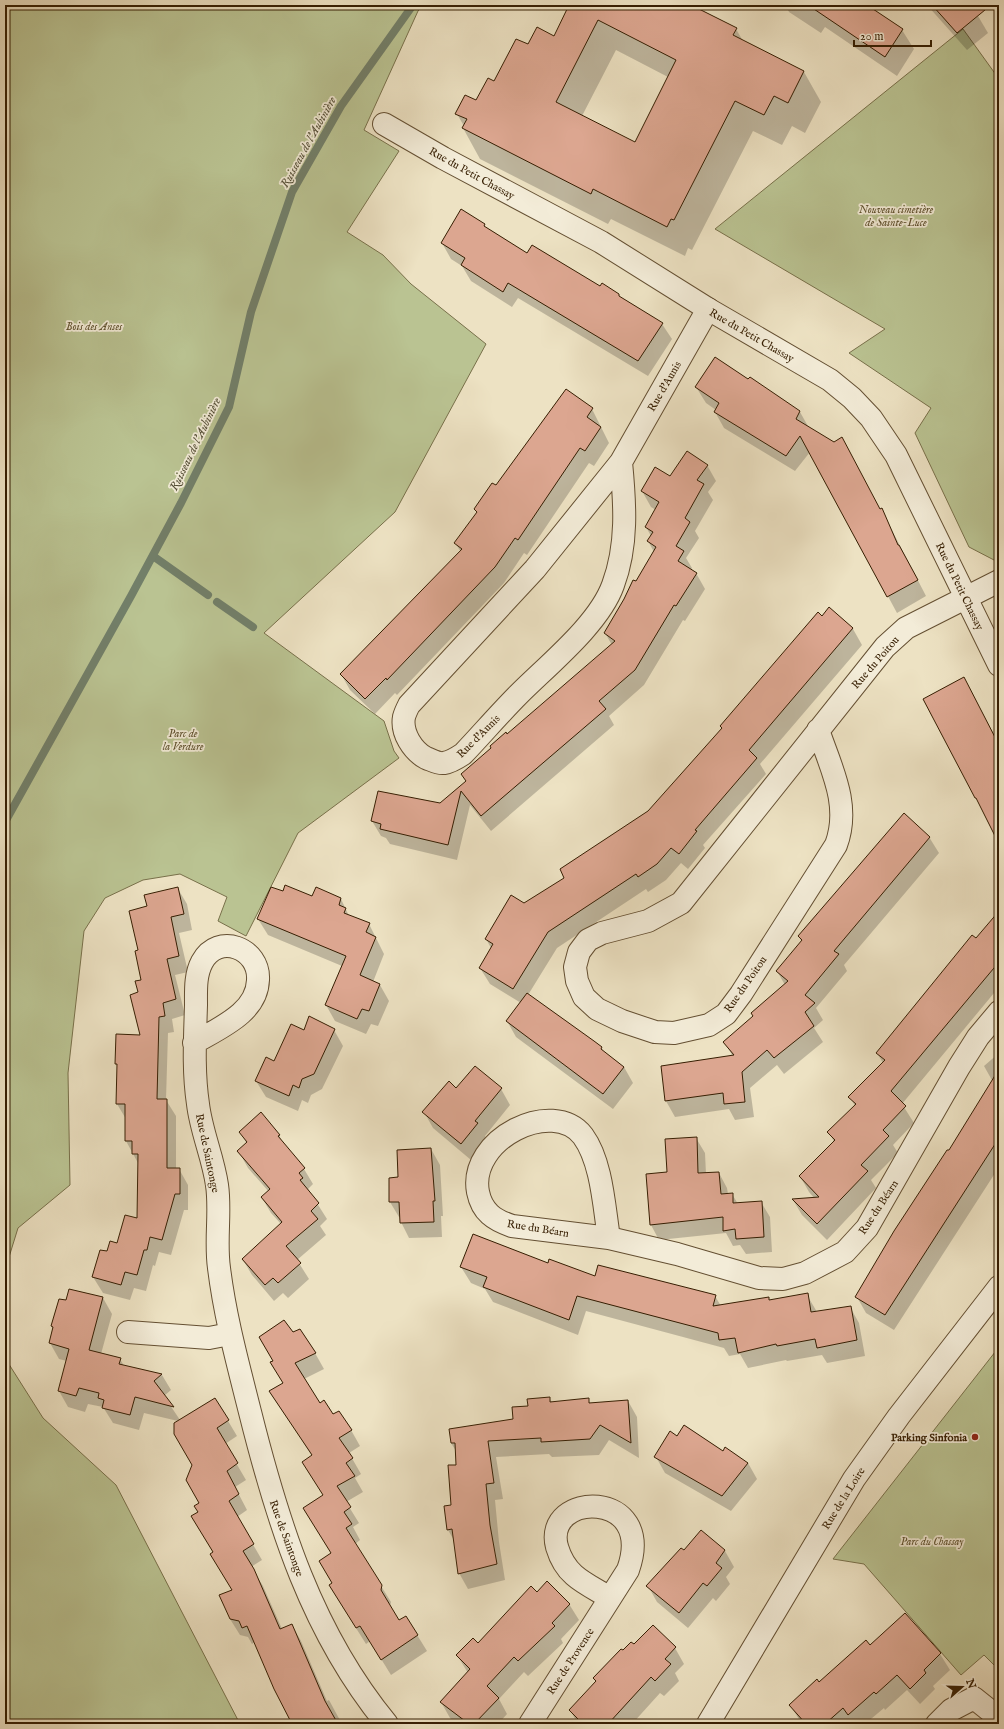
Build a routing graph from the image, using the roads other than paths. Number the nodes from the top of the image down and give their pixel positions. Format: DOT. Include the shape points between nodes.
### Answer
graph roads {
  1 [pos="384,124"];
  2 [pos="708,309"];
  3 [pos="621,462"];
  4 [pos="999,581"];
  5 [pos="964,598"];
  6 [pos="999,665"];
  7 [pos="818,730"];
  8 [pos="999,1012"];
  9 [pos="194,1042"];
  10 [pos="610,1238"];
  11 [pos="999,1287"];
  12 [pos="128,1332"];
  13 [pos="230,1334"];
  14 [pos="610,1598"];
  15 [pos="999,1718"];
  16 [pos="387,1724"];
  17 [pos="530,1724"];
  18 [pos="708,1724"];
  19 [pos="937,1724"];
  1 -- 2 [label="street, Rue du Petit Chassay" via="601,242"];
  2 -- 3 [label="street, Rue d'Aunis"];
  2 -- 5 [label="street, Rue du Petit Chassay" via="830,380 871,418 896,455"];
  3 -- 3 [label="street, Rue d'Aunis" via="625,526 621,557 613,585 602,606 581,633 463,754 443,763 420,754 411,745 404,730 404,717 409,705 536,569"];
  4 -- 5 [label="street, Rue du Poitou"];
  5 -- 6 [label="street, Rue du Petit Chassay"];
  5 -- 7 [label="street, Rue du Poitou" via="906,628 885,647"];
  7 -- 7 [label="street, Rue du Poitou" via="840,794 842,832 726,1014 709,1025 674,1034 655,1032 597,1009 584,996 574,967 579,952 588,940 602,933 648,921 681,902"];
  8 -- 10 [label="street, Rue du Béarn" via="978,1037 959,1067 867,1228 845,1252 825,1264 783,1279 759,1278"];
  9 -- 13 [label="street, Rue de Saintonge" via="198,1104 217,1187 216,1240"];
  10 -- 10 [label="street, Rue du Béarn" via="596,1165 582,1135 571,1126 560,1122 530,1123 506,1135 492,1146 478,1170 476,1183 479,1197 486,1210 498,1222"];
  11 -- 18 [label="street, Rue de la Loire" via="899,1416 854,1479"];
  12 -- 13 [label="street" via="209,1338"];
  13 -- 16 [label="street, Rue de Saintonge" via="266,1475 298,1572 338,1653 362,1693"];
  14 -- 17 [label="street, Rue de Provence"];
  15 -- 19 [label="street" via="974,1698 951,1710"];
}
